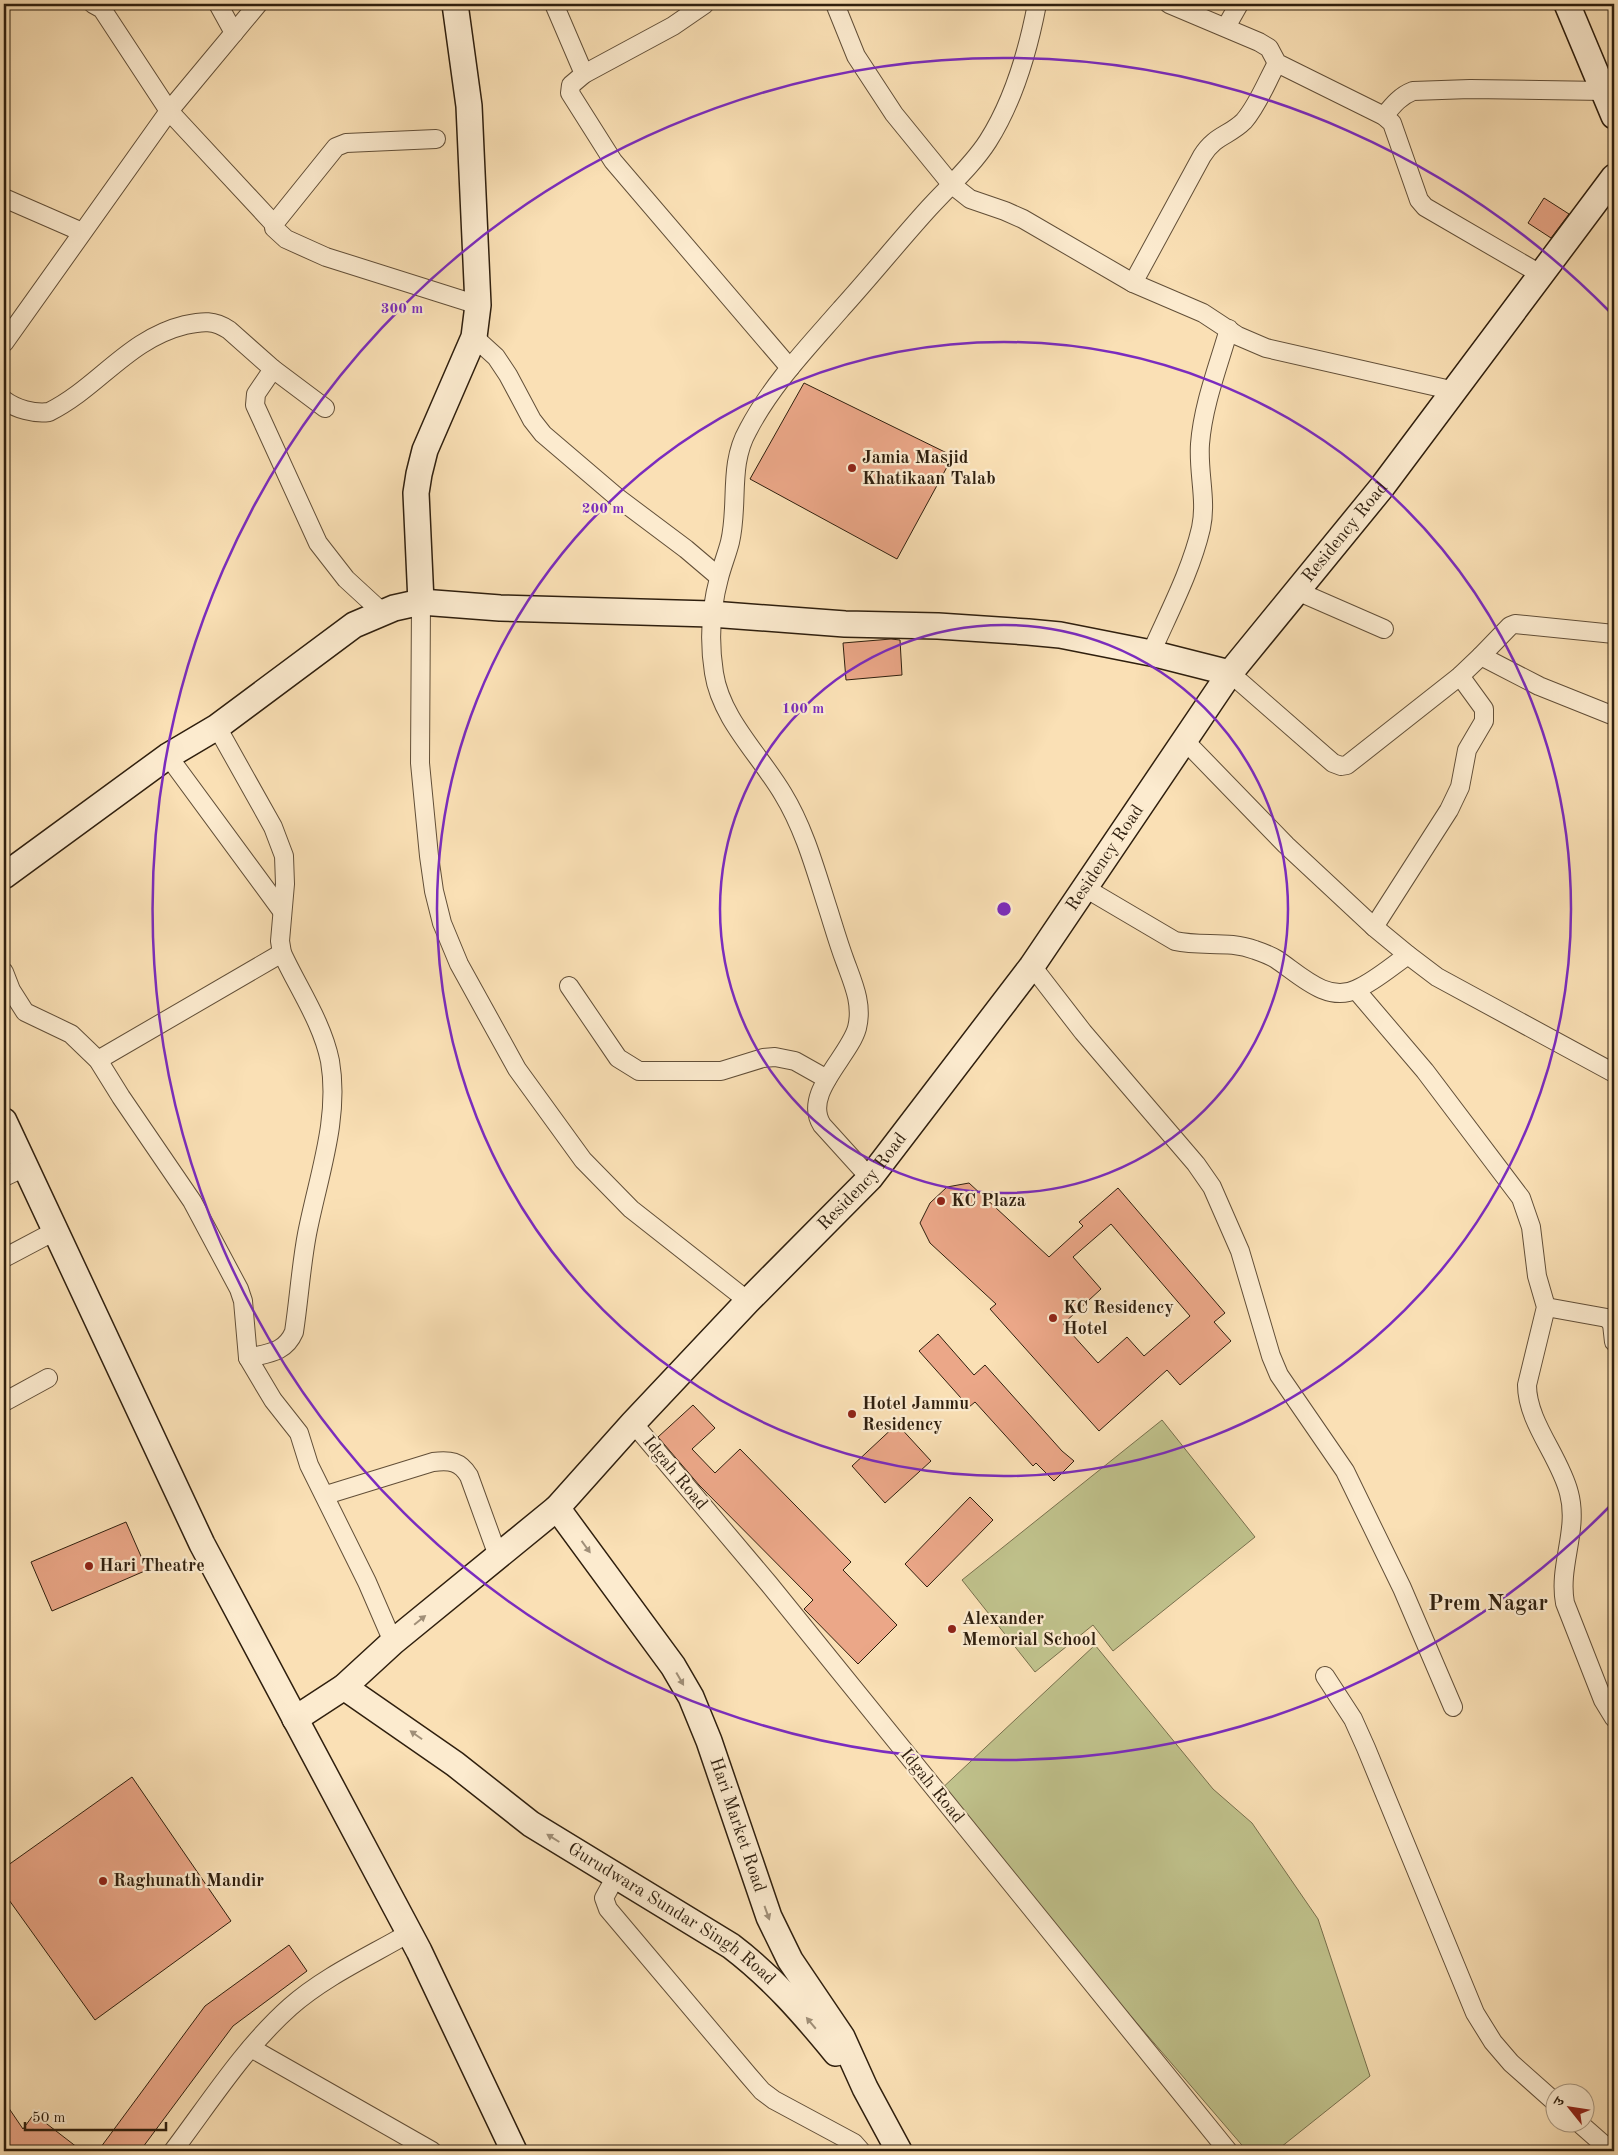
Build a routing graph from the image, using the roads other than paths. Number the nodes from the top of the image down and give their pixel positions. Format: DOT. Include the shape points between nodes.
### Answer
graph roads {
  1 [pos="218,4"];
  2 [pos="258,4"];
  3 [pos="455,4"];
  4 [pos="554,4"];
  5 [pos="705,4"];
  6 [pos="835,4"];
  7 [pos="1037,4"];
  8 [pos="1169,4"];
  9 [pos="1239,4"];
  10 [pos="1568,4"];
  11 [pos="100,6"];
  12 [pos="1226,27"];
  13 [pos="234,33"];
  14 [pos="1277,62"];
  15 [pos="584,74"];
  16 [pos="1604,91"];
  17 [pos="169,111"];
  18 [pos="1384,116"];
  19 [pos="1614,116"];
  20 [pos="436,139"];
  21 [pos="1614,177"];
  22 [pos="951,184"];
  23 [pos="4,198"];
  24 [pos="274,224"];
  25 [pos="82,232"];
  26 [pos="1542,275"];
  27 [pos="1133,283"];
  28 [pos="478,305"];
  29 [pos="1229,329"];
  30 [pos="474,337"];
  31 [pos="4,343"];
  32 [pos="790,368"];
  33 [pos="273,369"];
  34 [pos="1455,391"];
  35 [pos="4,400"];
  36 [pos="326,408"];
  37 [pos="719,577"];
  38 [pos="1297,591"];
  39 [pos="420,602"];
  40 [pos="383,613"];
  41 [pos="711,614"];
  42 [pos="1384,630"];
  43 [pos="1614,634"];
  44 [pos="1151,652"];
  45 [pos="1481,656"];
  46 [pos="1230,673"];
  47 [pos="1460,676"];
  48 [pos="1614,716"];
  49 [pos="217,727"];
  50 [pos="1186,742"];
  51 [pos="168,756"];
  52 [pos="4,876"];
  53 [pos="1085,888"];
  54 [pos="282,911"];
  55 [pos="1374,927"];
  56 [pos="282,953"];
  57 [pos="1408,955"];
  58 [pos="1032,966"];
  59 [pos="4,972"];
  60 [pos="569,986"];
  61 [pos="1356,990"];
  62 [pos="98,1060"];
  63 [pos="1614,1073"];
  64 [pos="827,1079"];
  65 [pos="4,1121"];
  66 [pos="15,1172"];
  67 [pos="870,1178"];
  68 [pos="55,1231"];
  69 [pos="4,1258"];
  70 [pos="748,1301"];
  71 [pos="1546,1307"];
  72 [pos="1614,1342"];
  73 [pos="248,1358"];
  74 [pos="48,1378"];
  75 [pos="4,1402"];
  76 [pos="633,1423"];
  77 [pos="326,1495"];
  78 [pos="557,1508"];
  79 [pos="498,1556"];
  80 [pos="393,1642"];
  81 [pos="1325,1676"];
  82 [pos="344,1687"];
  83 [pos="1453,1707"];
  84 [pos="295,1718"];
  85 [pos="1614,1718"];
  86 [pos="616,1876"];
  87 [pos="409,1933"];
  88 [pos="251,2048"];
  89 [pos="865,2088"];
  90 [pos="1546,2094"];
  91 [pos="1590,2132"];
  92 [pos="173,2151"];
  93 [pos="432,2151"];
  94 [pos="514,2151"];
  95 [pos="861,2151"];
  96 [pos="900,2151"];
  97 [pos="1228,2151"];
  98 [pos="1612,2151"];
  1 -- 13 [label="street"];
  2 -- 13 [label="street"];
  3 -- 28 [label="street" via="469,106"];
  4 -- 15 [label="street"];
  5 -- 15 [label="street" via="673,26"];
  6 -- 22 [label="street" via="861,63 894,114"];
  7 -- 22 [label="street" via="1027,51 998,123 976,159"];
  8 -- 12 [label="street"];
  9 -- 12 [label="street"];
  10 -- 16 [label="street"];
  11 -- 17 [label="street"];
  12 -- 14 [label="street" via="1269,48"];
  13 -- 17 [label="street"];
  14 -- 18 [label="street"];
  14 -- 27 [label="street" via="1243,122 1214,140 1202,156"];
  15 -- 32 [label="street" via="572,85 570,93 613,161"];
  16 -- 18 [label="street" via="1413,91 1398,99"];
  16 -- 19 [label="street"];
  17 -- 24 [label="street"];
  17 -- 25 [label="street"];
  18 -- 26 [label="street" via="1392,123 1419,200 1425,207"];
  20 -- 24 [label="street" via="340,144"];
  21 -- 26 [label="street, Residency Road"];
  22 -- 27 [label="street" via="970,199 1023,219"];
  22 -- 32 [label="street"];
  23 -- 25 [label="street"];
  24 -- 28 [label="street" via="281,236 310,251"];
  25 -- 31 [label="street"];
  26 -- 34 [label="street, Residency Road"];
  27 -- 29 [label="street" via="1203,313"];
  28 -- 30 [label="street"];
  29 -- 34 [label="street" via="1266,348"];
  29 -- 44 [label="street" via="1202,432 1204,502 1201,526 1195,550"];
  30 -- 37 [label="street" via="496,357 543,434"];
  30 -- 39 [label="street" via="425,450 419,474 416,493"];
  32 -- 37 [label="street" via="746,432 738,455 734,481 735,516"];
  33 -- 35 [label="street" via="229,330 207,321 168,329 142,342 49,412 26,410"];
  33 -- 36 [label="street"];
  33 -- 40 [label="street" via="256,394 255,405 318,543 346,579"];
  34 -- 38 [label="street, Residency Road"];
  37 -- 41 [label="street"];
  38 -- 42 [label="street"];
  38 -- 46 [label="street, Residency Road"];
  39 -- 40 [label="street"];
  39 -- 41 [label="street" via="500,608"];
  39 -- 70 [label="street" via="420,763 429,856 442,923 459,964 517,1069 583,1160 631,1209"];
  40 -- 49 [label="street" via="354,626"];
  41 -- 44 [label="street" via="1028,632"];
  41 -- 64 [label="street" via="713,670 721,699 799,823 855,985 859,1008 856,1031"];
  43 -- 45 [label="street" via="1515,624"];
  44 -- 46 [label="street"];
  45 -- 47 [label="street"];
  45 -- 48 [label="street" via="1539,686"];
  46 -- 47 [label="street" via="1333,763 1341,766 1366,751"];
  46 -- 50 [label="street, Residency Road"];
  47 -- 55 [label="street" via="1484,709 1484,721 1467,750 1460,786 1449,810"];
  49 -- 51 [label="street"];
  49 -- 54 [label="street" via="273,827 284,856"];
  50 -- 53 [label="street, Residency Road"];
  50 -- 55 [label="street" via="1286,845"];
  51 -- 52 [label="street"];
  51 -- 54 [label="street"];
  53 -- 58 [label="street, Residency Road"];
  53 -- 61 [label="street" via="1175,942 1238,945 1274,958 1323,990 1338,993"];
  54 -- 56 [label="street"];
  55 -- 57 [label="street"];
  56 -- 62 [label="street"];
  56 -- 73 [label="street" via="322,1033 330,1062 331,1123 307,1234 294,1332 280,1350"];
  57 -- 61 [label="street"];
  57 -- 63 [label="street" via="1437,978"];
  58 -- 67 [label="street, Residency Road"];
  58 -- 83 [label="street" via="1212,1187 1240,1251 1279,1375 1345,1471 1402,1588"];
  59 -- 62 [label="street" via="10,990 25,1012 71,1034"];
  60 -- 64 [label="street" via="618,1058 639,1071 721,1071 775,1057 795,1061"];
  61 -- 71 [label="street" via="1425,1071 1521,1198 1531,1227 1537,1276"];
  62 -- 73 [label="street" via="192,1201 239,1289"];
  64 -- 67 [label="street" via="818,1100 817,1118"];
  65 -- 66 [label="street"];
  66 -- 68 [label="street"];
  67 -- 70 [label="street, Residency Road"];
  68 -- 69 [label="street"];
  68 -- 84 [label="street" via="202,1544"];
  70 -- 76 [label="street, Residency Road"];
  71 -- 72 [label="street" via="1608,1318"];
  71 -- 85 [label="street" via="1527,1396 1569,1493 1573,1516 1563,1576 1565,1603 1603,1700"];
  73 -- 77 [label="street" via="298,1433 309,1465"];
  74 -- 75 [label="street"];
  76 -- 78 [label="street, Residency Road"];
  76 -- 97 [label="street, Idgah Road" via="769,1584"];
  77 -- 79 [label="street" via="433,1462 455,1462 469,1476"];
  77 -- 80 [label="street"];
  78 -- 79 [label="street, Residency Road"];
  78 -- 89 [label="street, Hari Market Road, one-way" via="673,1666 691,1697 769,1917 790,1960 842,2037"];
  80 -- 79 [label="street, Residency Road, one-way"];
  80 -- 82 [label="street, Residency Road"];
  81 -- 90 [label="street" via="1353,1719 1366,1748 1476,2013 1510,2063"];
  82 -- 84 [label="street, Residency Road"];
  86 -- 82 [label="street, Gurudwara Sundar Singh Road, one-way" via="531,1824 455,1764"];
  84 -- 87 [label="street"];
  89 -- 86 [label="street, Gurudwara Sundar Singh Road, one-way" via="793,2001 759,1968 731,1946"];
  86 -- 95 [label="street" via="604,1898 608,1909 762,2091 854,2143"];
  87 -- 88 [label="street" via="315,1987 290,2007"];
  87 -- 94 [label="street"];
  88 -- 92 [label="street"];
  88 -- 93 [label="street"];
  89 -- 96 [label="street, Hari Market Road"];
  91 -- 98 [label="street"];
}
